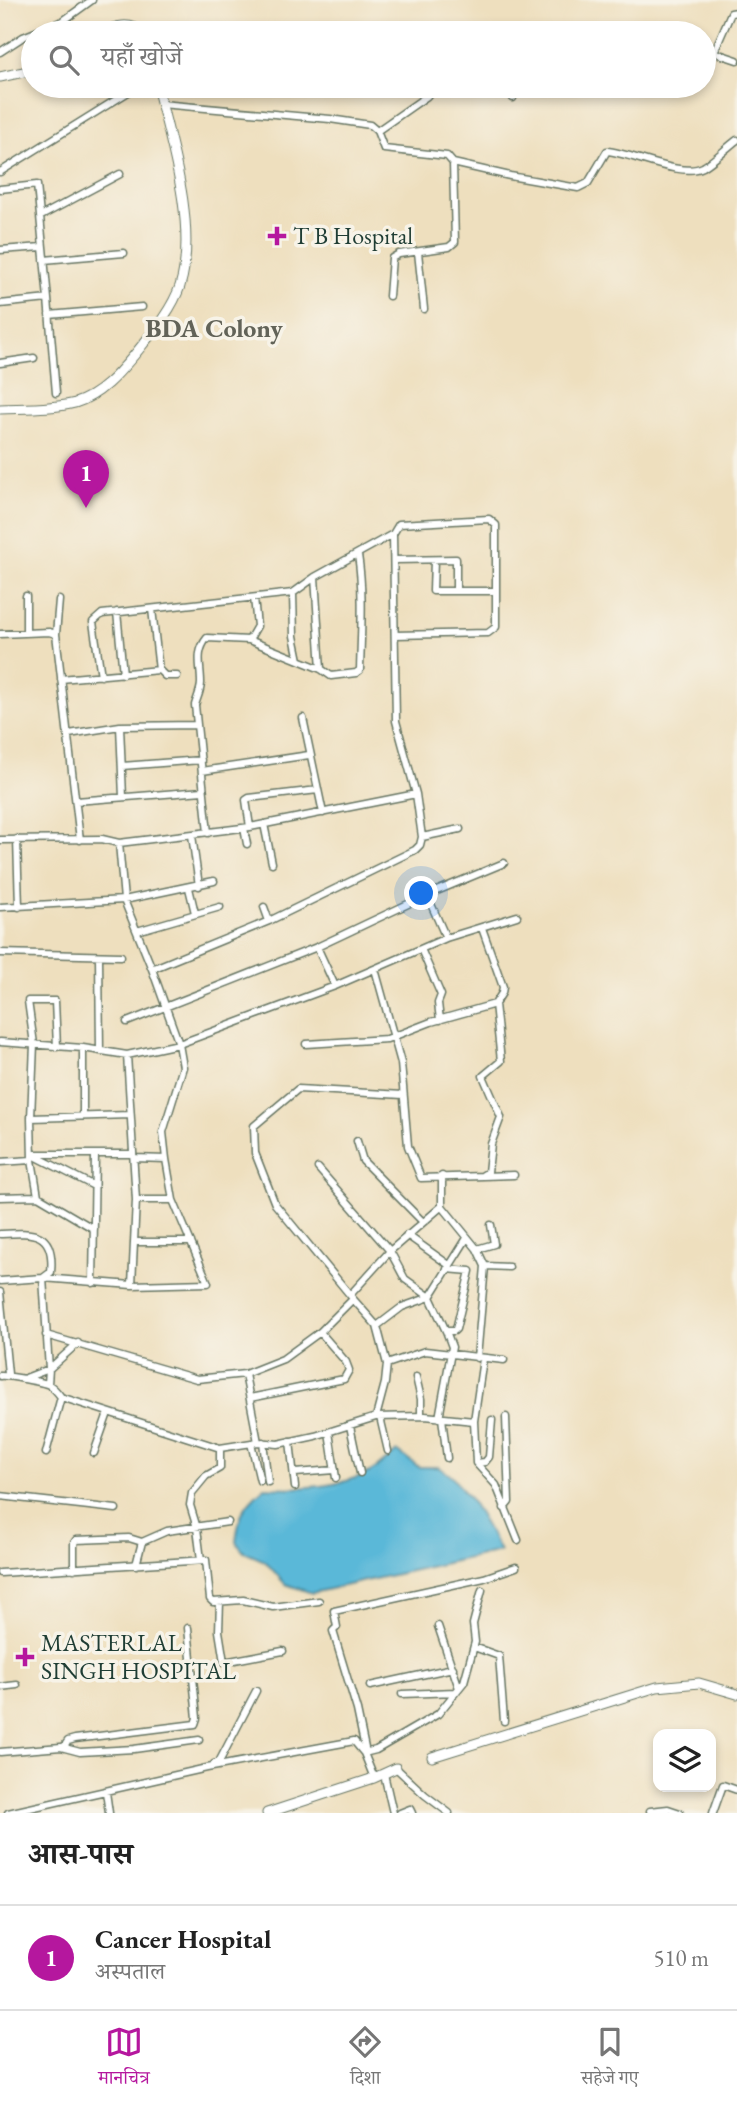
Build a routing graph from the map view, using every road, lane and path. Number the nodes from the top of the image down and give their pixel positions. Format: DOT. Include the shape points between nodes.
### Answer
graph roads {
  1 [pos="92,0"];
  2 [pos="737,12"];
  3 [pos="63,21"];
  4 [pos="21,38"];
  5 [pos="716,47"];
  6 [pos="0,52"];
  7 [pos="716,53"];
  8 [pos="737,60"];
  9 [pos="21,73"];
  10 [pos="0,77"];
  11 [pos="119,98"];
  12 [pos="160,98"];
  13 [pos="424,98"];
  14 [pos="161,104"];
  15 [pos="377,131"];
  16 [pos="737,140"];
  17 [pos="453,163"];
  18 [pos="0,172"];
  19 [pos="120,174"];
  20 [pos="0,189"];
  21 [pos="41,216"];
  22 [pos="43,247"];
  23 [pos="0,250"];
  24 [pos="418,252"];
  25 [pos="124,253"];
  26 [pos="44,260"];
  27 [pos="389,296"];
  28 [pos="48,299"];
  29 [pos="0,304"];
  30 [pos="142,307"];
  31 [pos="424,309"];
  32 [pos="49,315"];
  33 [pos="34,358"];
  34 [pos="0,363"];
  35 [pos="56,393"];
  36 [pos="0,410"];
  37 [pos="393,534"];
  38 [pos="358,555"];
  39 [pos="394,560"];
  40 [pos="434,560"];
  41 [pos="316,577"];
  42 [pos="456,591"];
  43 [pos="496,591"];
  44 [pos="293,593"];
  45 [pos="26,596"];
  46 [pos="254,598"];
  47 [pos="59,600"];
  48 [pos="152,609"];
  49 [pos="117,612"];
  50 [pos="26,633"];
  51 [pos="0,634"];
  52 [pos="56,634"];
  53 [pos="396,635"];
  54 [pos="249,640"];
  55 [pos="299,660"];
  56 [pos="321,669"];
  57 [pos="159,670"];
  58 [pos="123,674"];
  59 [pos="101,676"];
  60 [pos="177,676"];
  61 [pos="61,679"];
  62 [pos="303,718"];
  63 [pos="197,725"];
  64 [pos="120,726"];
  65 [pos="69,734"];
  66 [pos="309,755"];
  67 [pos="201,760"];
  68 [pos="122,766"];
  69 [pos="202,771"];
  70 [pos="318,790"];
  71 [pos="204,791"];
  72 [pos="416,794"];
  73 [pos="123,797"];
  74 [pos="76,801"];
  75 [pos="323,813"];
  76 [pos="264,824"];
  77 [pos="247,827"];
  78 [pos="460,829"];
  79 [pos="208,833"];
  80 [pos="192,835"];
  81 [pos="422,838"];
  82 [pos="17,839"];
  83 [pos="0,840"];
  84 [pos="80,840"];
  85 [pos="119,844"];
  86 [pos="247,844"];
  87 [pos="272,863"];
  88 [pos="504,863"];
  89 [pos="214,881"];
  90 [pos="199,886"];
  91 [pos="189,888"];
  92 [pos="427,895"];
  93 [pos="124,900"];
  94 [pos="19,906"];
  95 [pos="0,907"];
  96 [pos="220,907"];
  97 [pos="264,907"];
  98 [pos="195,914"];
  99 [pos="517,916"];
  100 [pos="269,921"];
  101 [pos="482,928"];
  102 [pos="137,930"];
  103 [pos="446,938"];
  104 [pos="317,947"];
  105 [pos="421,949"];
  106 [pos="0,953"];
  107 [pos="99,956"];
  108 [pos="121,956"];
  109 [pos="152,968"];
  110 [pos="375,969"];
  111 [pos="335,986"];
  112 [pos="495,1003"];
  113 [pos="165,1007"];
  114 [pos="440,1020"];
  115 [pos="127,1022"];
  116 [pos="394,1037"];
  117 [pos="0,1042"];
  118 [pos="34,1044"];
  119 [pos="179,1044"];
  120 [pos="306,1044"];
  121 [pos="57,1047"];
  122 [pos="83,1048"];
  123 [pos="100,1051"];
  124 [pos="127,1055"];
  125 [pos="402,1094"];
  126 [pos="130,1115"];
  127 [pos="83,1116"];
  128 [pos="31,1118"];
  129 [pos="357,1141"];
  130 [pos="95,1155"];
  131 [pos="133,1156"];
  132 [pos="32,1157"];
  133 [pos="166,1158"];
  134 [pos="0,1162"];
  135 [pos="318,1168"];
  136 [pos="482,1175"];
  137 [pos="514,1175"];
  138 [pos="442,1176"];
  139 [pos="94,1185"];
  140 [pos="38,1196"];
  141 [pos="0,1197"];
  142 [pos="136,1200"];
  143 [pos="173,1200"];
  144 [pos="442,1206"];
  145 [pos="422,1222"];
  146 [pos="491,1225"];
  147 [pos="94,1229"];
  148 [pos="0,1234"];
  149 [pos="407,1235"];
  150 [pos="467,1238"];
  151 [pos="135,1242"];
  152 [pos="191,1242"];
  153 [pos="477,1249"];
  154 [pos="390,1251"];
  155 [pos="485,1266"];
  156 [pos="448,1267"];
  157 [pos="509,1267"];
  158 [pos="43,1278"];
  159 [pos="0,1281"];
  160 [pos="93,1283"];
  161 [pos="132,1285"];
  162 [pos="0,1292"];
  163 [pos="351,1297"];
  164 [pos="430,1297"];
  165 [pos="377,1326"];
  166 [pos="446,1331"];
  167 [pos="320,1332"];
  168 [pos="47,1335"];
  169 [pos="78,1343"];
  170 [pos="452,1354"];
  171 [pos="480,1358"];
  172 [pos="504,1360"];
  173 [pos="387,1364"];
  174 [pos="49,1369"];
  175 [pos="8,1374"];
  176 [pos="245,1374"];
  177 [pos="0,1376"];
  178 [pos="416,1377"];
  179 [pos="22,1380"];
  180 [pos="48,1384"];
  181 [pos="61,1397"];
  182 [pos="250,1398"];
  183 [pos="108,1413"];
  184 [pos="421,1416"];
  185 [pos="378,1417"];
  186 [pos="506,1417"];
  187 [pos="440,1418"];
  188 [pos="492,1420"];
  189 [pos="474,1421"];
  190 [pos="349,1426"];
  191 [pos="329,1432"];
  192 [pos="290,1441"];
  193 [pos="257,1443"];
  194 [pos="220,1448"];
  195 [pos="388,1451"];
  196 [pos="46,1453"];
  197 [pos="94,1453"];
  198 [pos="447,1458"];
  199 [pos="476,1463"];
  200 [pos="295,1473"];
  201 [pos="360,1473"];
  202 [pos="260,1481"];
  203 [pos="268,1482"];
  204 [pos="295,1487"];
  205 [pos="0,1496"];
  206 [pos="504,1507"];
  207 [pos="116,1509"];
  208 [pos="228,1522"];
  209 [pos="197,1528"];
  210 [pos="517,1540"];
  211 [pos="142,1542"];
  212 [pos="201,1560"];
  213 [pos="135,1565"];
  214 [pos="516,1567"];
  215 [pos="74,1569"];
  216 [pos="0,1573"];
  217 [pos="482,1590"];
  218 [pos="319,1601"];
  219 [pos="220,1602"];
  220 [pos="438,1626"];
  221 [pos="188,1628"];
  222 [pos="474,1647"];
  223 [pos="283,1651"];
  224 [pos="453,1668"];
  225 [pos="17,1685"];
  226 [pos="370,1686"];
  227 [pos="0,1687"];
  228 [pos="256,1690"];
  229 [pos="457,1690"];
  230 [pos="402,1694"];
  231 [pos="737,1694"];
  232 [pos="504,1721"];
  233 [pos="199,1740"];
  234 [pos="64,1747"];
  235 [pos="0,1752"];
  236 [pos="368,1752"];
  237 [pos="432,1757"];
  238 [pos="207,1768"];
  239 [pos="396,1768"];
  240 [pos="384,1774"];
  241 [pos="374,1778"];
  242 [pos="737,1790"];
  243 [pos="106,1792"];
  244 [pos="653,1812"];
  245 [pos="8,1813"];
  246 [pos="109,1813"];
  247 [pos="267,1813"];
  248 [pos="393,1813"];
  249 [pos="400,1813"];
  250 [pos="412,1813"];
  251 [pos="449,1813"];
  252 [pos="641,1813"];
  253 [pos="680,1813"];
  254 [pos="713,1813"];
  1 -- 3 [label="street"];
  2 -- 5 [label="street" via="731,13"];
  4 -- 6 [label="street"];
  7 -- 8 [label="street"];
  9 -- 10 [label="street"];
  11 -- 18 [label="street"];
  12 -- 14 [label="street"];
  13 -- 15 [label="street"];
  14 -- 15 [label="street" via="330,119 370,125"];
  14 -- 36 [label="street" via="184,218 184,255 174,297 147,339 111,381 94,393 72,403"];
  15 -- 17 [label="street" via="384,149 447,156"];
  16 -- 17 [label="street" via="697,169 659,165 607,151 588,183 578,188"];
  17 -- 24 [label="street" via="455,242"];
  19 -- 21 [label="street"];
  20 -- 21 [label="street" via="37,185"];
  21 -- 22 [label="street"];
  22 -- 23 [label="street"];
  22 -- 26 [label="street"];
  24 -- 27 [label="street" via="392,258"];
  24 -- 31 [label="street"];
  25 -- 26 [label="street"];
  26 -- 28 [label="street"];
  28 -- 29 [label="street"];
  28 -- 32 [label="street"];
  30 -- 32 [label="street"];
  32 -- 35 [label="street"];
  33 -- 34 [label="street"];
  37 -- 38 [label="street"];
  37 -- 39 [label="street"];
  37 -- 43 [label="street" via="399,524 489,519 496,526"];
  38 -- 41 [label="street"];
  38 -- 56 [label="street" via="360,670 331,676"];
  39 -- 40 [label="street"];
  39 -- 53 [label="street"];
  40 -- 42 [label="street" via="433,591"];
  40 -- 42 [label="street" via="456,559"];
  41 -- 44 [label="street"];
  41 -- 56 [label="street"];
  42 -- 43 [label="street"];
  43 -- 53 [label="street" via="496,627 488,633"];
  44 -- 46 [label="street"];
  44 -- 55 [label="street"];
  45 -- 50 [label="street"];
  46 -- 48 [label="street"];
  46 -- 54 [label="street" via="257,626"];
  47 -- 52 [label="street"];
  48 -- 49 [label="street"];
  48 -- 57 [label="street"];
  49 -- 58 [label="street"];
  49 -- 59 [label="street" via="102,614 93,622"];
  50 -- 51 [label="street"];
  50 -- 52 [label="street"];
  52 -- 61 [label="street"];
  53 -- 72 [label="street" via="396,721"];
  54 -- 55 [label="street"];
  54 -- 63 [label="street" via="207,638 201,645"];
  55 -- 56 [label="street"];
  57 -- 58 [label="street"];
  57 -- 60 [label="street" via="164,676"];
  58 -- 59 [label="street"];
  59 -- 61 [label="street"];
  61 -- 65 [label="street"];
  62 -- 66 [label="street"];
  63 -- 64 [label="street"];
  63 -- 67 [label="street"];
  64 -- 65 [label="street"];
  64 -- 68 [label="street"];
  65 -- 74 [label="street"];
  66 -- 69 [label="street"];
  66 -- 70 [label="street"];
  67 -- 68 [label="street"];
  67 -- 69 [label="street"];
  68 -- 73 [label="street"];
  69 -- 71 [label="street"];
  70 -- 75 [label="street"];
  70 -- 77 [label="street" via="249,797"];
  71 -- 73 [label="street"];
  71 -- 79 [label="street"];
  72 -- 75 [label="street"];
  72 -- 81 [label="street"];
  73 -- 74 [label="street"];
  74 -- 84 [label="street"];
  75 -- 76 [label="street"];
  76 -- 77 [label="street"];
  76 -- 87 [label="street"];
  77 -- 79 [label="street"];
  77 -- 86 [label="street"];
  78 -- 81 [label="street"];
  79 -- 80 [label="street"];
  80 -- 85 [label="street"];
  80 -- 90 [label="street"];
  81 -- 100 [label="street" via="415,850"];
  82 -- 83 [label="street"];
  82 -- 84 [label="street"];
  82 -- 94 [label="street"];
  84 -- 85 [label="street"];
  85 -- 93 [label="street"];
  88 -- 92 [label="street"];
  89 -- 90 [label="street"];
  90 -- 91 [label="street"];
  91 -- 93 [label="street"];
  91 -- 98 [label="street"];
  92 -- 103 [label="street"];
  92 -- 104 [label="street"];
  93 -- 94 [label="street"];
  93 -- 102 [label="street"];
  94 -- 95 [label="street"];
  96 -- 98 [label="street"];
  97 -- 100 [label="street"];
  98 -- 102 [label="street"];
  99 -- 101 [label="street"];
  100 -- 109 [label="street"];
  101 -- 103 [label="street"];
  101 -- 112 [label="street" via="503,987"];
  102 -- 109 [label="street"];
  103 -- 105 [label="street"];
  104 -- 111 [label="street"];
  104 -- 113 [label="street"];
  105 -- 110 [label="street"];
  105 -- 114 [label="street" via="441,995"];
  106 -- 107 [label="street"];
  107 -- 108 [label="street"];
  107 -- 123 [label="street"];
  109 -- 113 [label="street"];
  110 -- 111 [label="street"];
  110 -- 116 [label="street"];
  111 -- 119 [label="street"];
  112 -- 114 [label="street"];
  112 -- 136 [label="street" via="501,1061 483,1076 501,1117 491,1144 488,1172"];
  113 -- 115 [label="street"];
  113 -- 119 [label="street"];
  114 -- 116 [label="street"];
  116 -- 120 [label="street"];
  116 -- 125 [label="street"];
  117 -- 118 [label="street"];
  118 -- 121 [label="street"];
  118 -- 121 [label="street" via="27,1000 55,1001"];
  118 -- 128 [label="street"];
  119 -- 124 [label="street"];
  119 -- 133 [label="street" via="183,1067 163,1132"];
  121 -- 122 [label="street"];
  122 -- 123 [label="street"];
  122 -- 127 [label="street"];
  123 -- 124 [label="street"];
  124 -- 126 [label="street"];
  125 -- 138 [label="street" via="408,1146 421,1178"];
  125 -- 163 [label="street" via="298,1088 254,1126 255,1153 275,1204"];
  126 -- 127 [label="street"];
  126 -- 131 [label="street"];
  127 -- 128 [label="street"];
  128 -- 132 [label="street"];
  129 -- 145 [label="street" via="363,1161"];
  130 -- 131 [label="street"];
  130 -- 132 [label="street"];
  130 -- 139 [label="street"];
  131 -- 133 [label="street"];
  131 -- 142 [label="street"];
  132 -- 134 [label="street"];
  132 -- 139 [label="street"];
  132 -- 140 [label="street"];
  133 -- 143 [label="street"];
  135 -- 154 [label="street"];
  136 -- 137 [label="street"];
  136 -- 138 [label="street"];
  138 -- 144 [label="street"];
  139 -- 147 [label="street"];
  140 -- 141 [label="street"];
  140 -- 147 [label="street"];
  142 -- 143 [label="street"];
  142 -- 151 [label="street"];
  143 -- 152 [label="street"];
  144 -- 145 [label="street"];
  144 -- 150 [label="street"];
  145 -- 149 [label="street"];
  146 -- 153 [label="street" via="494,1244"];
  147 -- 160 [label="street"];
  148 -- 158 [label="street" via="32,1233 47,1243 51,1272"];
  149 -- 154 [label="street"];
  149 -- 156 [label="street"];
  150 -- 153 [label="street"];
  150 -- 156 [label="street"];
  151 -- 152 [label="street"];
  151 -- 161 [label="street"];
  152 -- 161 [label="street" via="208,1283"];
  153 -- 155 [label="street"];
  154 -- 163 [label="street"];
  154 -- 164 [label="street" via="405,1279"];
  155 -- 157 [label="street"];
  155 -- 171 [label="street"];
  156 -- 164 [label="street"];
  156 -- 166 [label="street" via="470,1271 456,1329"];
  158 -- 159 [label="street"];
  158 -- 160 [label="street"];
  158 -- 168 [label="street"];
  160 -- 161 [label="street"];
  162 -- 175 [label="street"];
  163 -- 165 [label="street"];
  163 -- 167 [label="street"];
  164 -- 165 [label="street" via="402,1307"];
  164 -- 166 [label="street"];
  165 -- 173 [label="street"];
  166 -- 170 [label="street"];
  167 -- 176 [label="street" via="283,1359"];
  167 -- 182 [label="street" via="346,1362 349,1370 344,1379"];
  168 -- 169 [label="street"];
  168 -- 174 [label="street"];
  169 -- 174 [label="street"];
  169 -- 176 [label="street" via="197,1379"];
  170 -- 171 [label="street"];
  170 -- 173 [label="street" via="425,1351"];
  170 -- 187 [label="street"];
  171 -- 172 [label="street"];
  171 -- 189 [label="street"];
  173 -- 185 [label="street"];
  174 -- 179 [label="street"];
  174 -- 180 [label="street"];
  175 -- 177 [label="street"];
  175 -- 179 [label="street"];
  176 -- 182 [label="street"];
  178 -- 184 [label="street"];
  179 -- 180 [label="street"];
  180 -- 181 [label="street"];
  181 -- 183 [label="street"];
  181 -- 196 [label="street"];
  182 -- 193 [label="street"];
  183 -- 194 [label="street"];
  183 -- 197 [label="street"];
  184 -- 185 [label="street"];
  184 -- 187 [label="street"];
  185 -- 190 [label="street"];
  185 -- 195 [label="street"];
  186 -- 206 [label="street" via="509,1502"];
  187 -- 189 [label="street"];
  187 -- 198 [label="street"];
  188 -- 199 [label="street" via="489,1457"];
  189 -- 199 [label="street"];
  190 -- 191 [label="street"];
  190 -- 201 [label="street"];
  191 -- 192 [label="street"];
  191 -- 200 [label="street" via="336,1474"];
  192 -- 193 [label="street"];
  192 -- 200 [label="street"];
  193 -- 194 [label="street"];
  193 -- 202 [label="street"];
  193 -- 203 [label="street"];
  194 -- 209 [label="street" via="220,1468 192,1493 190,1505"];
  199 -- 206 [label="street" via="496,1485"];
  200 -- 204 [label="street"];
  205 -- 207 [label="street"];
  206 -- 210 [label="street"];
  208 -- 209 [label="street"];
  209 -- 211 [label="street" via="167,1531"];
  209 -- 212 [label="street"];
  211 -- 213 [label="street"];
  211 -- 215 [label="street" via="128,1538 76,1540"];
  212 -- 213 [label="street"];
  212 -- 219 [label="street" via="206,1560 209,1600"];
  213 -- 215 [label="street"];
  214 -- 236 [label="street" via="334,1611 337,1627 333,1631"];
  215 -- 216 [label="street"];
  217 -- 222 [label="street" via="473,1624"];
  218 -- 219 [label="street" via="273,1607 243,1600"];
  219 -- 223 [label="street" via="224,1662"];
  220 -- 224 [label="street"];
  221 -- 234 [label="street" via="195,1724 75,1739"];
  222 -- 229 [label="street" via="464,1682"];
  222 -- 232 [label="street" via="499,1656"];
  224 -- 226 [label="street"];
  224 -- 229 [label="street"];
  225 -- 227 [label="street"];
  228 -- 238 [label="street" via="219,1762"];
  229 -- 230 [label="street"];
  229 -- 236 [label="street" via="438,1714"];
  231 -- 237 [label="street" via="699,1683 657,1687"];
  233 -- 234 [label="street" via="80,1752"];
  234 -- 235 [label="street"];
  236 -- 238 [label="street" via="354,1741"];
  236 -- 241 [label="street"];
  238 -- 243 [label="street"];
  239 -- 240 [label="street"];
  239 -- 251 [label="street"];
  240 -- 241 [label="street"];
  240 -- 248 [label="street"];
  241 -- 247 [label="street"];
  242 -- 254 [label="street" via="723,1785"];
  243 -- 245 [label="street"];
  243 -- 246 [label="street"];
  244 -- 252 [label="street"];
  244 -- 253 [label="street" via="668,1809"];
  249 -- 250 [label="street" via="410,1809"];
}
